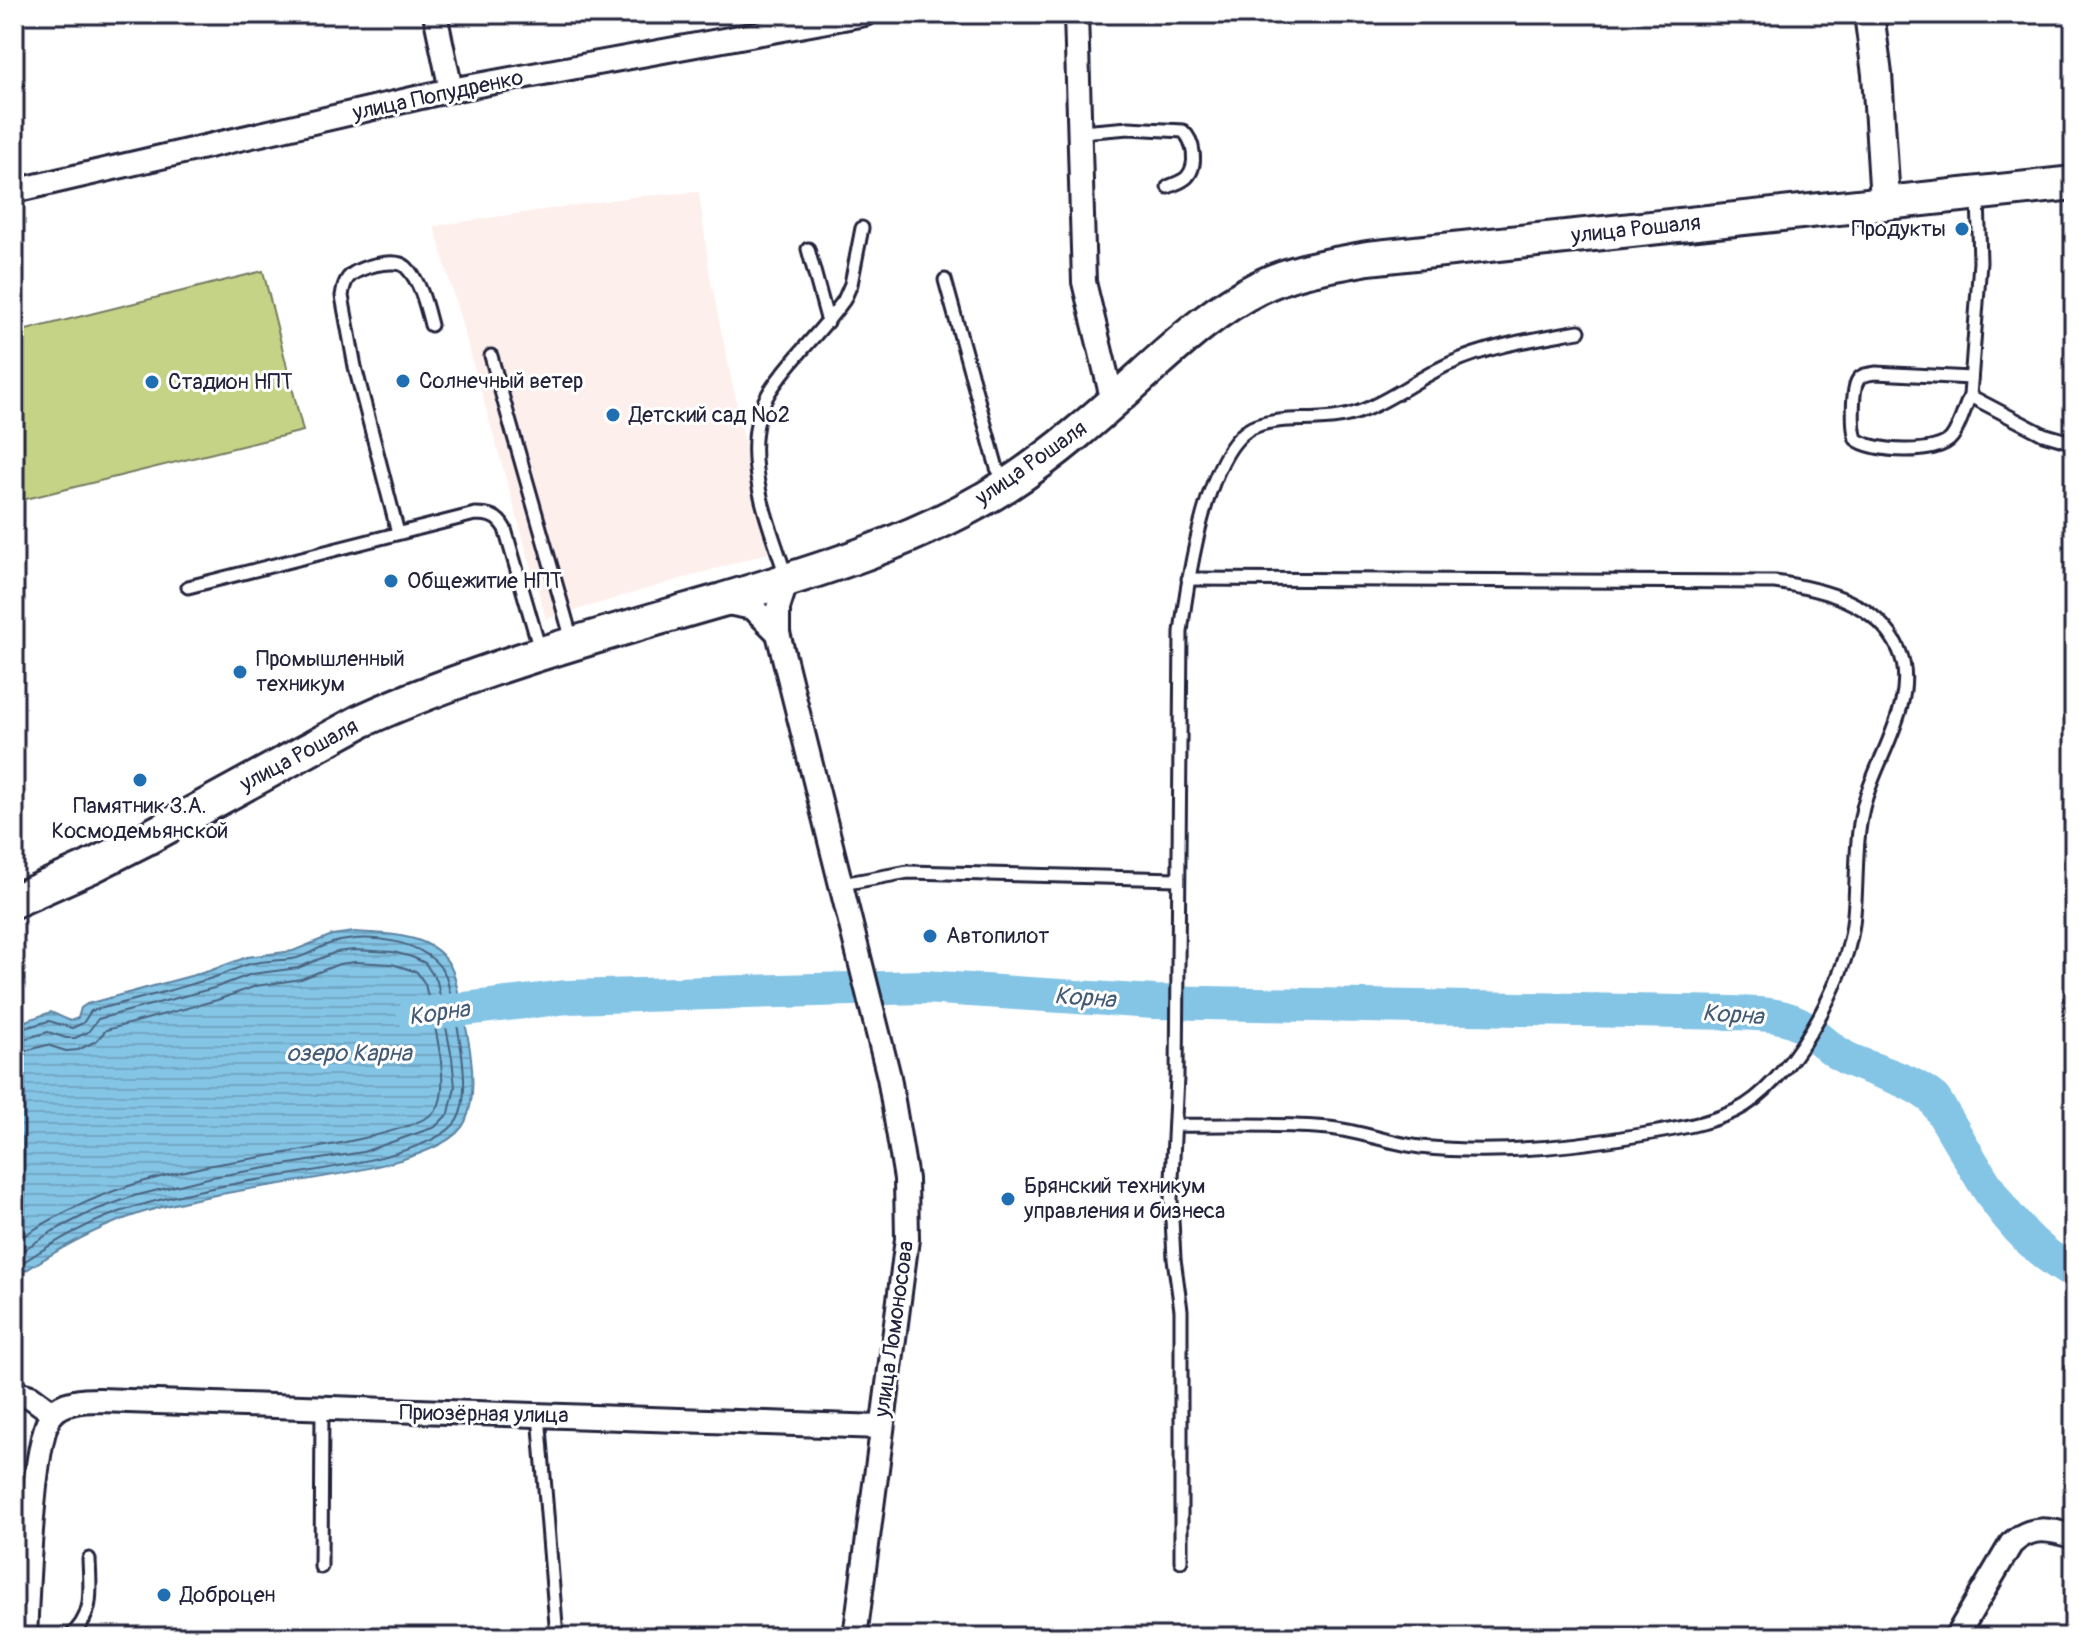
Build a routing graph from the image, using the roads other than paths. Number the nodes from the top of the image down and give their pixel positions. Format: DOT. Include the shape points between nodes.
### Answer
graph roads {
  1 [pos="435,14"];
  2 [pos="865,14"];
  3 [pos="1076,14"];
  4 [pos="1869,14"];
  5 [pos="451,90"];
  6 [pos="1081,132"];
  7 [pos="2074,183"];
  8 [pos="1168,187"];
  9 [pos="14,191"];
  10 [pos="1978,193"];
  11 [pos="1885,201"];
  12 [pos="862,228"];
  13 [pos="808,249"];
  14 [pos="945,280"];
  15 [pos="828,322"];
  16 [pos="431,325"];
  17 [pos="1579,331"];
  18 [pos="491,356"];
  19 [pos="1971,378"];
  20 [pos="1970,396"];
  21 [pos="1113,402"];
  22 [pos="2074,443"];
  23 [pos="1007,485"];
  24 [pos="398,533"];
  25 [pos="1188,579"];
  26 [pos="787,580"];
  27 [pos="188,587"];
  28 [pos="713,602"];
  29 [pos="778,633"];
  30 [pos="574,645"];
  31 [pos="541,655"];
  32 [pos="1177,879"];
  33 [pos="842,884"];
  34 [pos="14,901"];
  35 [pos="1176,1125"];
  36 [pos="14,1392"];
  37 [pos="322,1410"];
  38 [pos="53,1413"];
  39 [pos="539,1415"];
  40 [pos="881,1427"];
  41 [pos="2074,1537"];
  42 [pos="89,1559"];
  43 [pos="1181,1561"];
  44 [pos="321,1567"];
  45 [pos="25,1637"];
  46 [pos="69,1637"];
  47 [pos="557,1637"];
  48 [pos="855,1637"];
  49 [pos="1956,1637"];
  1 -- 5 [label="street"];
  2 -- 5 [label="street, улица Попудренко"];
  3 -- 6 [label="street"];
  4 -- 11 [label="street"];
  5 -- 9 [label="street, улица Попудренко"];
  6 -- 8 [label="lane" via="1183,131 1191,141 1192,168"];
  6 -- 21 [label="street" via="1084,282"];
  7 -- 10 [label="main road, улица Рошаля"];
  10 -- 11 [label="main road, улица Рошаля"];
  10 -- 19 [label="lane" via="1980,262"];
  11 -- 21 [label="main road, улица Рошаля" via="1368,258 1308,270 1259,287 1208,319"];
  12 -- 15 [label="lane" via="851,284"];
  13 -- 15 [label="lane"];
  14 -- 23 [label="lane" via="997,468"];
  15 -- 26 [label="lane" via="770,391 756,436 759,483"];
  16 -- 24 [label="lane" via="418,284 397,262 355,272 344,284 355,367"];
  17 -- 25 [label="lane" via="1483,350 1340,418 1269,422 1247,430 1227,456 1207,499"];
  18 -- 30 [label="lane"];
  19 -- 20 [label="lane"];
  19 -- 20 [label="lane" via="1865,375 1855,389 1853,431 1870,447 1936,448 1952,438"];
  20 -- 22 [label="lane" via="2043,434"];
  21 -- 23 [label="main road, улица Рошаля"];
  23 -- 26 [label="main road, улица Рошаля" via="912,533"];
  24 -- 27 [label="lane"];
  24 -- 31 [label="lane" via="475,514 501,521"];
  25 -- 32 [label="lane" via="1181,632"];
  25 -- 35 [label="lane" via="1775,582 1810,587 1871,614 1900,653 1903,686 1897,719 1863,806 1850,945 1834,988 1799,1048 1754,1101 1676,1129 1567,1146 1448,1148 1325,1127"];
  26 -- 28 [label="main road, улица Рошаля"];
  26 -- 29 [label="street" via="778,608"];
  28 -- 29 [label="street" via="753,608"];
  28 -- 30 [label="main road, улица Рошаля"];
  29 -- 33 [label="street"];
  30 -- 31 [label="main road, улица Рошаля"];
  31 -- 34 [label="main road, улица Рошаля" via="440,687 361,721 135,844"];
  32 -- 33 [label="lane" via="908,872"];
  32 -- 35 [label="lane"];
  33 -- 40 [label="street, улица Ломоносова" via="901,1145 907,1220"];
  35 -- 43 [label="lane" via="1171,1199 1181,1310"];
  36 -- 38 [label="street"];
  37 -- 38 [label="street, Приозёрная улица" via="87,1400"];
  37 -- 39 [label="street, Приозёрная улица"];
  37 -- 44 [label="lane"];
  38 -- 45 [label="street" via="42,1437"];
  39 -- 40 [label="street, Приозёрная улица"];
  39 -- 47 [label="lane"];
  40 -- 48 [label="street, улица Ломоносова"];
  41 -- 49 [label="street" via="2036,1530 2011,1544"];
  42 -- 46 [label="lane" via="89,1611"];
}
